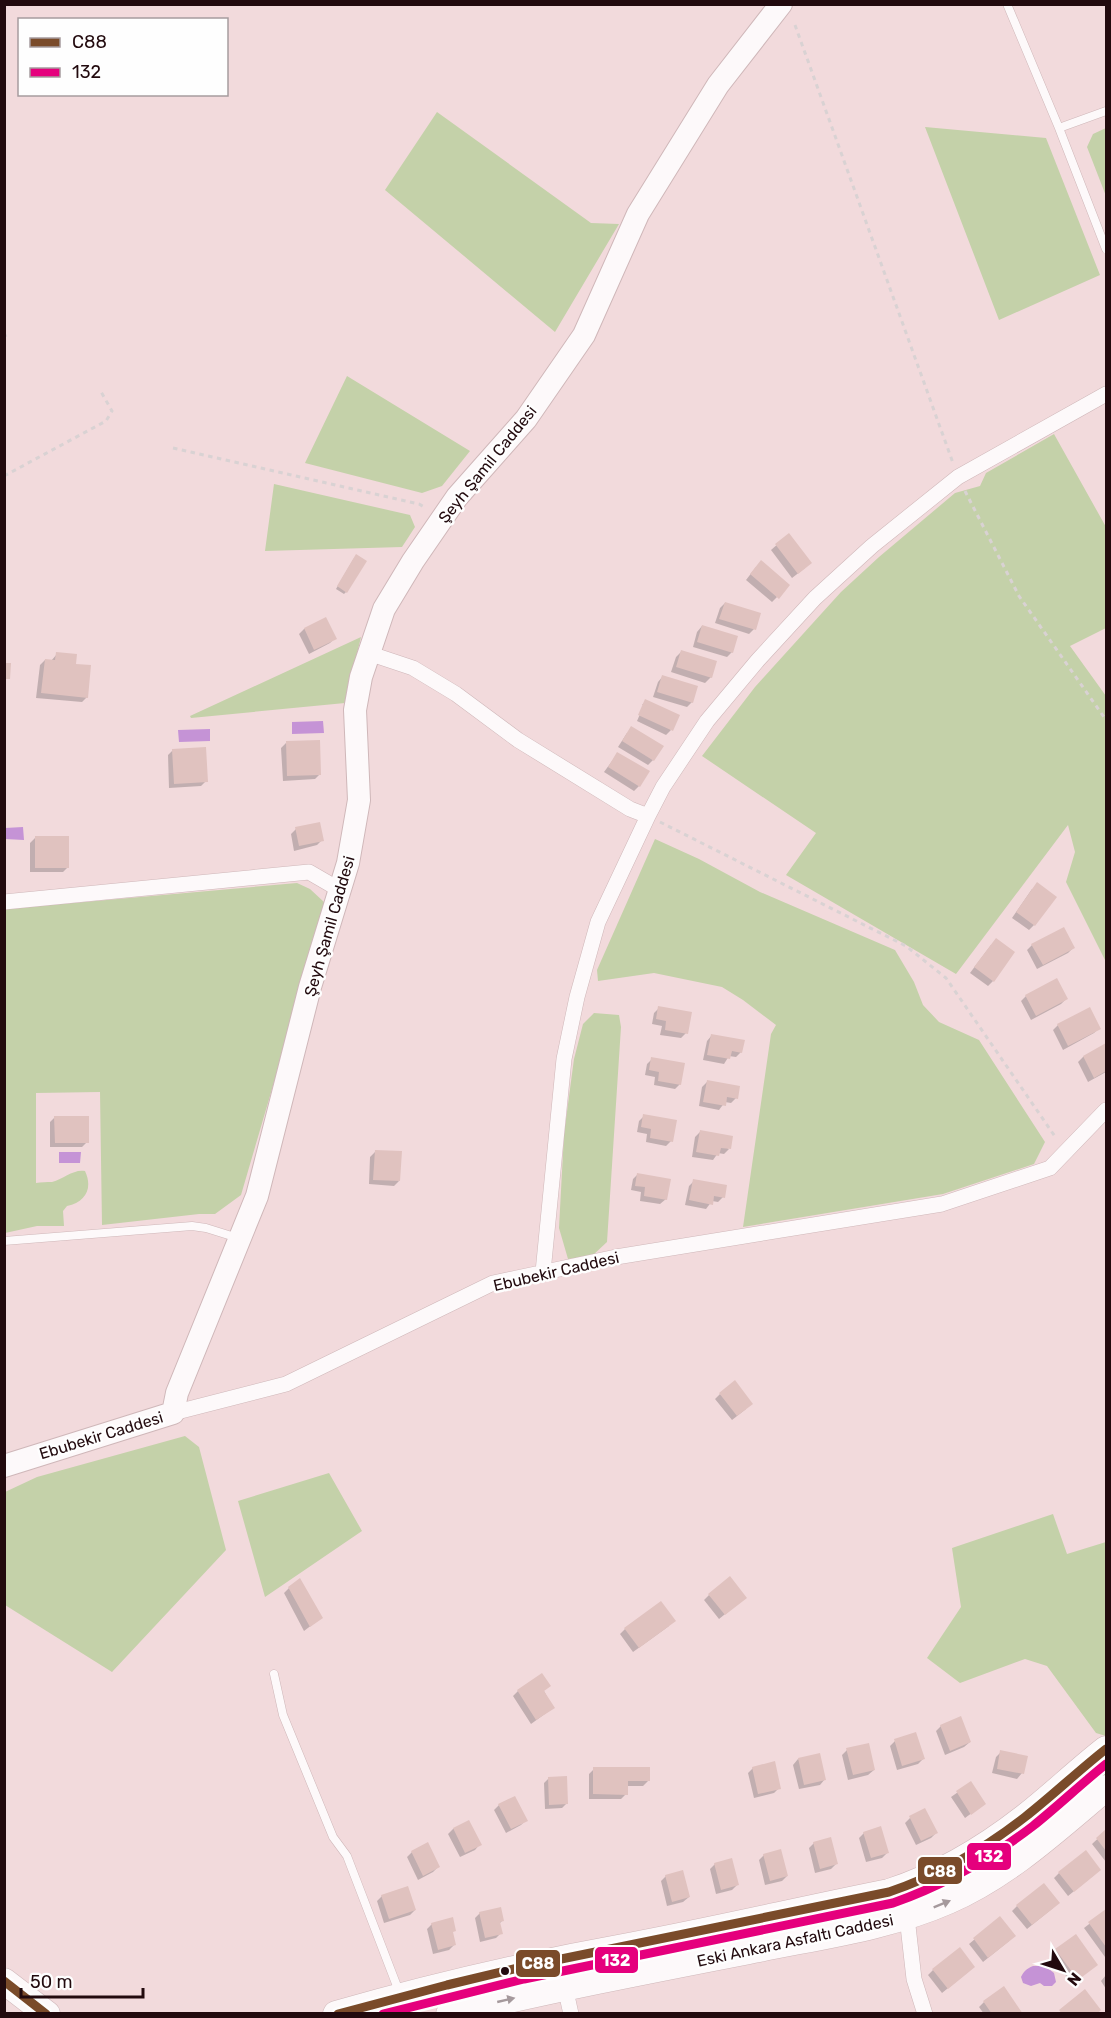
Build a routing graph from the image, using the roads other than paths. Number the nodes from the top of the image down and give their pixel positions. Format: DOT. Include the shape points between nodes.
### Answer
graph roads {
  1 [pos="781,4"];
  2 [pos="1007,4"];
  3 [pos="1107,111"];
  4 [pos="1059,128"];
  5 [pos="1107,249"];
  6 [pos="1107,394"];
  7 [pos="368,653"];
  8 [pos="648,816"];
  9 [pos="340,890"];
  10 [pos="4,902"];
  11 [pos="1107,1110"];
  12 [pos="240,1238"];
  13 [pos="4,1241"];
  14 [pos="543,1272"];
  15 [pos="173,1413"];
  16 [pos="4,1466"];
  17 [pos="274,1674"];
  18 [pos="1107,1749"];
  19 [pos="1107,1788"];
  20 [pos="907,1917"];
  21 [pos="4,1981"];
  22 [pos="565,1987"];
  23 [pos="400,1995"];
  24 [pos="47,2013"];
  25 [pos="336,2013"];
  26 [pos="448,2013"];
  27 [pos="571,2013"];
  28 [pos="925,2013"];
  1 -- 7 [label="street, Şeyh Şamil Caddesi" via="718,85 638,214 584,335 526,418 457,497 413,561 384,609"];
  2 -- 4 [label="lane"];
  3 -- 4 [label="lane"];
  4 -- 5 [label="lane"];
  6 -- 8 [label="street" via="958,477 815,598 707,722"];
  7 -- 8 [label="street" via="413,668 518,740 630,809"];
  7 -- 9 [label="street, Şeyh Şamil Caddesi" via="355,710 358,812"];
  8 -- 14 [label="street" via="598,922 577,998 564,1059"];
  9 -- 10 [label="street" via="309,872"];
  9 -- 12 [label="street, Şeyh Şamil Caddesi" via="310,987 256,1196"];
  11 -- 14 [label="street, Ebubekir Caddesi" via="1050,1168 942,1204"];
  12 -- 13 [label="lane" via="192,1226"];
  12 -- 15 [label="street, Şeyh Şamil Caddesi" via="177,1393"];
  14 -- 15 [label="street, Ebubekir Caddesi" via="493,1283 286,1384"];
  15 -- 16 [label="street, Ebubekir Caddesi"];
  17 -- 23 [label="lane" via="283,1716 333,1837 346,1856"];
  18 -- 23 [label="main road, Eski Ankara Asfaltı Caddesi" via="994,1840 909,1886"];
  20 -- 19 [label="main road, Eski Ankara Asfaltı Caddesi, one-way" via="950,1901 1002,1872"];
  20 -- 22 [label="main road, Eski Ankara Asfaltı Caddesi"];
  20 -- 28 [label="street" via="914,1979"];
  21 -- 24 [label="main road"];
  26 -- 22 [label="main road, Eski Ankara Asfaltı Caddesi, one-way"];
  22 -- 27 [label="street"];
  23 -- 25 [label="main road, Eski Ankara Asfaltı Caddesi"];
}
